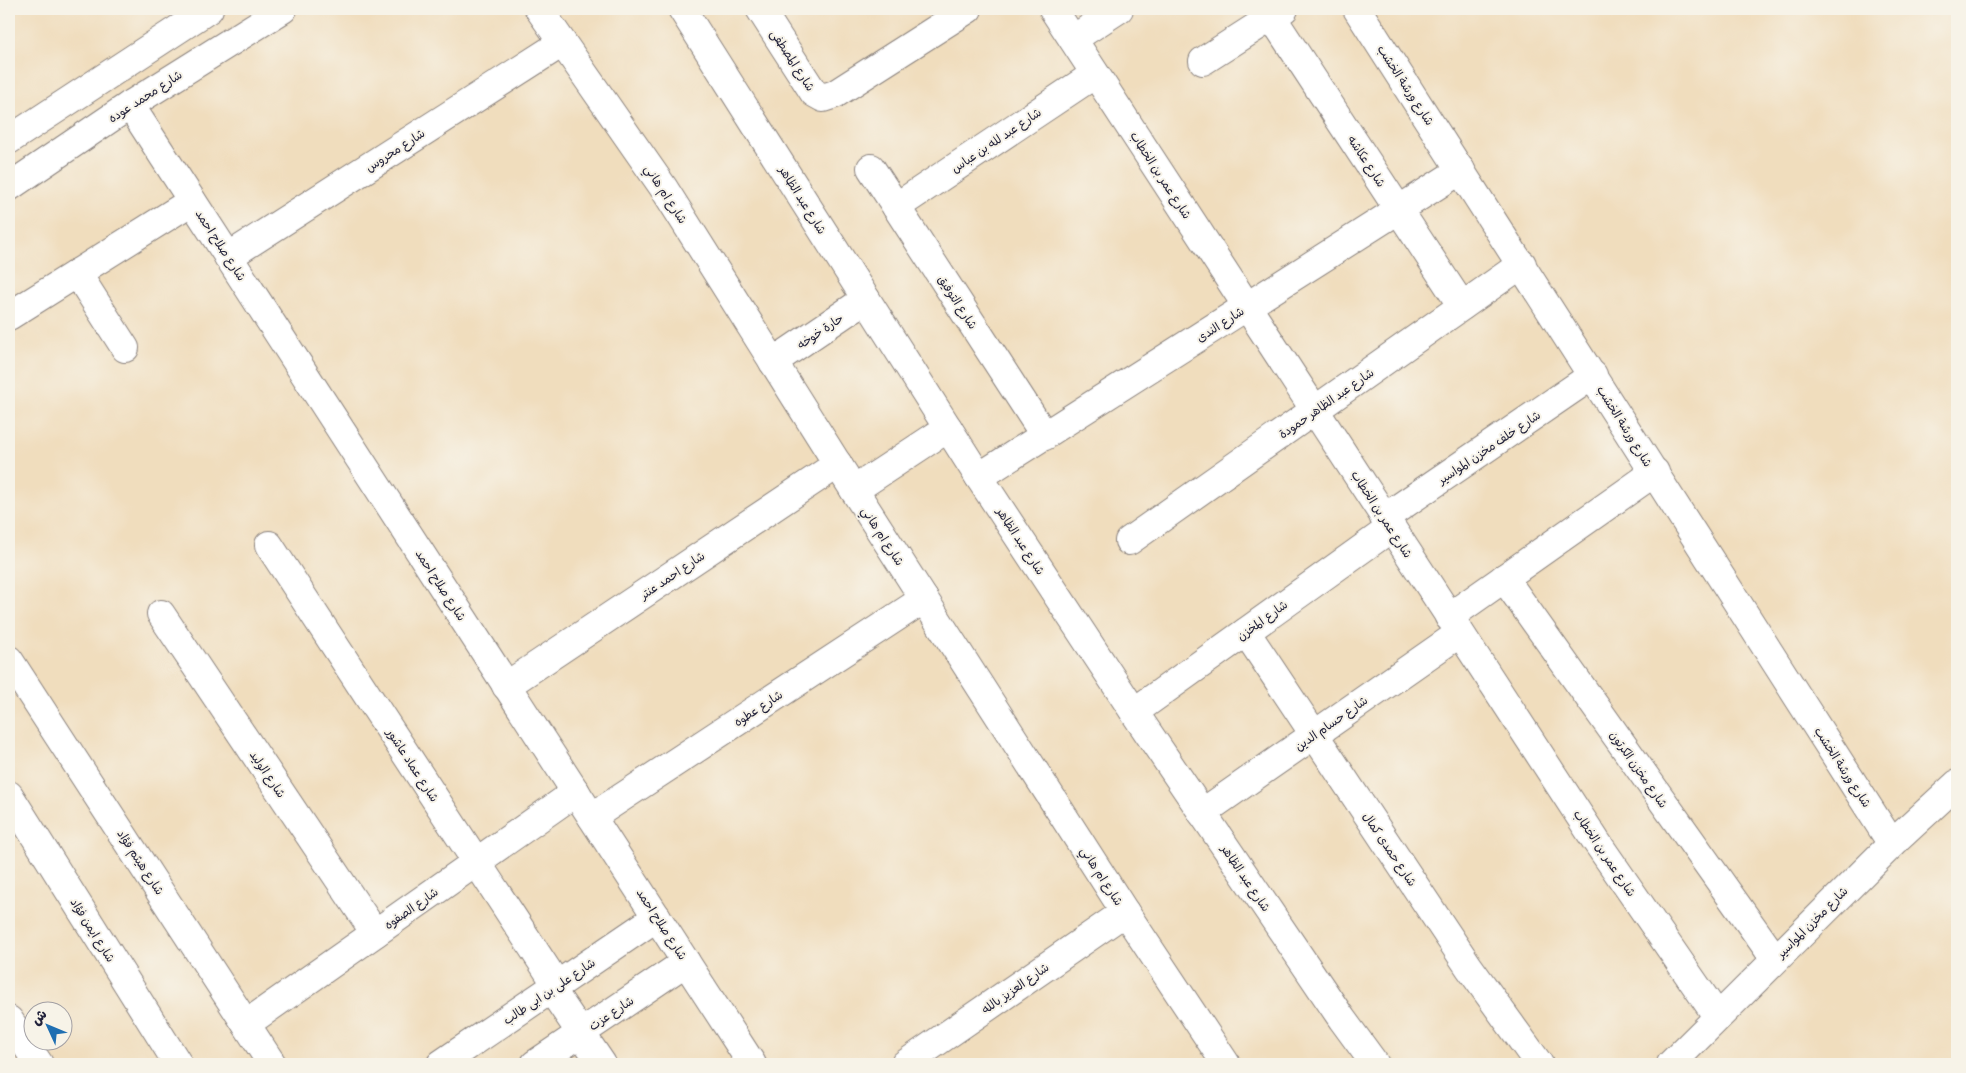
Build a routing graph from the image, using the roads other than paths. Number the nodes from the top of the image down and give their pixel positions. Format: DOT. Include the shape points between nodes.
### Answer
graph roads {
  1 [pos="209,9"];
  2 [pos="283,9"];
  3 [pos="539,9"];
  4 [pos="682,9"];
  5 [pos="760,9"];
  6 [pos="968,9"];
  7 [pos="1053,9"];
  8 [pos="1119,9"];
  9 [pos="1357,9"];
  10 [pos="1278,13"];
  11 [pos="1073,39"];
  12 [pos="562,43"];
  13 [pos="1203,61"];
  14 [pos="1095,74"];
  15 [pos="130,105"];
  16 [pos="9,140"];
  17 [pos="871,168"];
  18 [pos="1461,170"];
  19 [pos="9,187"];
  20 [pos="192,200"];
  21 [pos="896,207"];
  22 [pos="1399,210"];
  23 [pos="228,257"];
  24 [pos="1522,264"];
  25 [pos="77,272"];
  26 [pos="866,299"];
  27 [pos="1247,306"];
  28 [pos="1462,306"];
  29 [pos="9,316"];
  30 [pos="125,348"];
  31 [pos="773,362"];
  32 [pos="1593,376"];
  33 [pos="1315,411"];
  34 [pos="948,428"];
  35 [pos="1045,436"];
  36 [pos="838,464"];
  37 [pos="1655,472"];
  38 [pos="979,478"];
  39 [pos="854,490"];
  40 [pos="1388,523"];
  41 [pos="1129,541"];
  42 [pos="269,545"];
  43 [pos="1504,578"];
  44 [pos="924,599"];
  45 [pos="161,614"];
  46 [pos="1454,625"];
  47 [pos="1246,632"];
  48 [pos="9,660"];
  49 [pos="506,686"];
  50 [pos="1134,712"];
  51 [pos="1314,734"];
  52 [pos="1957,784"];
  53 [pos="576,792"];
  54 [pos="9,795"];
  55 [pos="1202,812"];
  56 [pos="592,817"];
  57 [pos="1892,844"];
  58 [pos="477,862"];
  59 [pos="1125,912"];
  60 [pos="657,917"];
  61 [pos="375,933"];
  62 [pos="1775,959"];
  63 [pos="686,962"];
  64 [pos="554,987"];
  65 [pos="1717,1016"];
  66 [pos="9,1020"];
  67 [pos="246,1024"];
  68 [pos="581,1034"];
  69 [pos="445,1063"];
  70 [pos="39,1064"];
  71 [pos="178,1064"];
  72 [pos="272,1064"];
  73 [pos="535,1064"];
  74 [pos="602,1064"];
  75 [pos="752,1064"];
  76 [pos="906,1064"];
  77 [pos="1226,1064"];
  78 [pos="1375,1064"];
  79 [pos="1539,1064"];
  80 [pos="1671,1064"];
  1 -- 16 [label="street"];
  2 -- 15 [label="street, شارع محمد عوده"];
  3 -- 12 [label="street, شارع ام هاني"];
  4 -- 26 [label="street, شارع عبد الظاهر"];
  5 -- 6 [label="street, شارع المصطفى" via="814,93 823,98 835,94"];
  7 -- 11 [label="street, شارع عمر بن الخطاب"];
  8 -- 11 [label="street"];
  9 -- 18 [label="street, شارع ورشة الخشب"];
  10 -- 13 [label="street"];
  10 -- 22 [label="street, شارع عكاشه"];
  11 -- 14 [label="street, شارع عمر بن الخطاب"];
  12 -- 23 [label="street, شارع محروس"];
  12 -- 31 [label="street, شارع ام هاني" via="663,187"];
  14 -- 21 [label="street, شارع عبد لله بن عباس"];
  14 -- 27 [label="street, شارع عمر بن الخطاب"];
  15 -- 19 [label="street, شارع محمد عوده"];
  15 -- 20 [label="street, شارع صلاح احمد"];
  17 -- 21 [label="street, شارع التوفيق"];
  18 -- 22 [label="street, شارع الندى"];
  18 -- 24 [label="street, شارع ورشة الخشب"];
  20 -- 23 [label="street, شارع صلاح احمد"];
  20 -- 25 [label="street"];
  21 -- 35 [label="street, شارع التوفيق"];
  22 -- 27 [label="street, شارع الندى"];
  22 -- 28 [label="street, شارع عكاشه"];
  23 -- 49 [label="street, شارع صلاح احمد"];
  24 -- 28 [label="street, شارع عبد الظاهر حمودة"];
  24 -- 32 [label="street, شارع ورشة الخشب"];
  25 -- 29 [label="street"];
  25 -- 30 [label="street"];
  26 -- 31 [label="street, حارة خوخه"];
  26 -- 34 [label="street, شارع عبد الظاهر"];
  27 -- 33 [label="street, شارع عمر بن الخطاب"];
  27 -- 35 [label="street, شارع الندى"];
  28 -- 33 [label="street, شارع عبد الظاهر حمودة"];
  31 -- 36 [label="street, شارع ام هاني"];
  32 -- 37 [label="street, شارع ورشة الخشب"];
  32 -- 40 [label="street, شارع خلف مخزن المواسير"];
  33 -- 40 [label="street, شارع عمر بن الخطاب"];
  33 -- 41 [label="street, شارع عبد الظاهر حمودة"];
  34 -- 38 [label="street, شارع عبد الظاهر"];
  34 -- 39 [label="street"];
  35 -- 38 [label="street, شارع الندى"];
  36 -- 39 [label="street, شارع ام هاني"];
  36 -- 49 [label="street, شارع احمد عنتر"];
  37 -- 43 [label="street, شارع حسام الدين"];
  37 -- 57 [label="street, شارع ورشة الخشب"];
  38 -- 50 [label="street, شارع عبد الظاهر"];
  39 -- 44 [label="street, شارع ام هاني"];
  40 -- 46 [label="street, شارع عمر بن الخطاب"];
  40 -- 47 [label="street, شارع المخزن"];
  42 -- 58 [label="street, شارع عماد عاشور"];
  43 -- 46 [label="street, شارع حسام الدين"];
  43 -- 62 [label="street, شارع مخزن الكرتون"];
  44 -- 56 [label="street, شارع عطوه"];
  44 -- 59 [label="street, شارع ام هاني"];
  45 -- 61 [label="street, شارع الوليد"];
  46 -- 51 [label="street, شارع حسام الدين"];
  46 -- 65 [label="street, شارع عمر بن الخطاب" via="1596,841"];
  47 -- 50 [label="street, شارع المخزن"];
  47 -- 51 [label="street, شارع حمدى كمال"];
  48 -- 67 [label="street, شارع هيثم فؤاد"];
  49 -- 53 [label="street, شارع صلاح احمد"];
  50 -- 55 [label="street, شارع عبد الظاهر"];
  51 -- 55 [label="street, شارع حسام الدين"];
  51 -- 79 [label="street, شارع حمدى كمال" via="1469,967"];
  52 -- 57 [label="street, شارع مخزن المواسير"];
  53 -- 56 [label="street, شارع صلاح احمد"];
  53 -- 58 [label="street, شارع الصفوه"];
  54 -- 71 [label="street, شارع ايمن فؤاد"];
  55 -- 78 [label="street, شارع عبد الظاهر"];
  56 -- 60 [label="street, شارع صلاح احمد"];
  57 -- 62 [label="street, شارع مخزن المواسير"];
  58 -- 61 [label="street, شارع الصفوه"];
  58 -- 64 [label="street, شارع عماد عاشور"];
  59 -- 76 [label="street, شارع العزيز بالله"];
  59 -- 77 [label="street, شارع ام هاني"];
  60 -- 63 [label="street, شارع صلاح احمد"];
  60 -- 64 [label="street, شارع على بن ابى طالب"];
  61 -- 67 [label="street, شارع الصفوه"];
  62 -- 65 [label="street, شارع مخزن المواسير"];
  63 -- 68 [label="street, شارع عزت"];
  63 -- 75 [label="street, شارع صلاح احمد"];
  64 -- 68 [label="street, شارع عماد عاشور"];
  64 -- 69 [label="street, شارع على بن ابى طالب"];
  65 -- 80 [label="street, شارع مخزن المواسير"];
  66 -- 70 [label="street"];
  67 -- 72 [label="street, شارع هيثم فؤاد"];
  68 -- 73 [label="street, شارع عزت"];
  68 -- 74 [label="street, شارع عماد عاشور"];
}
